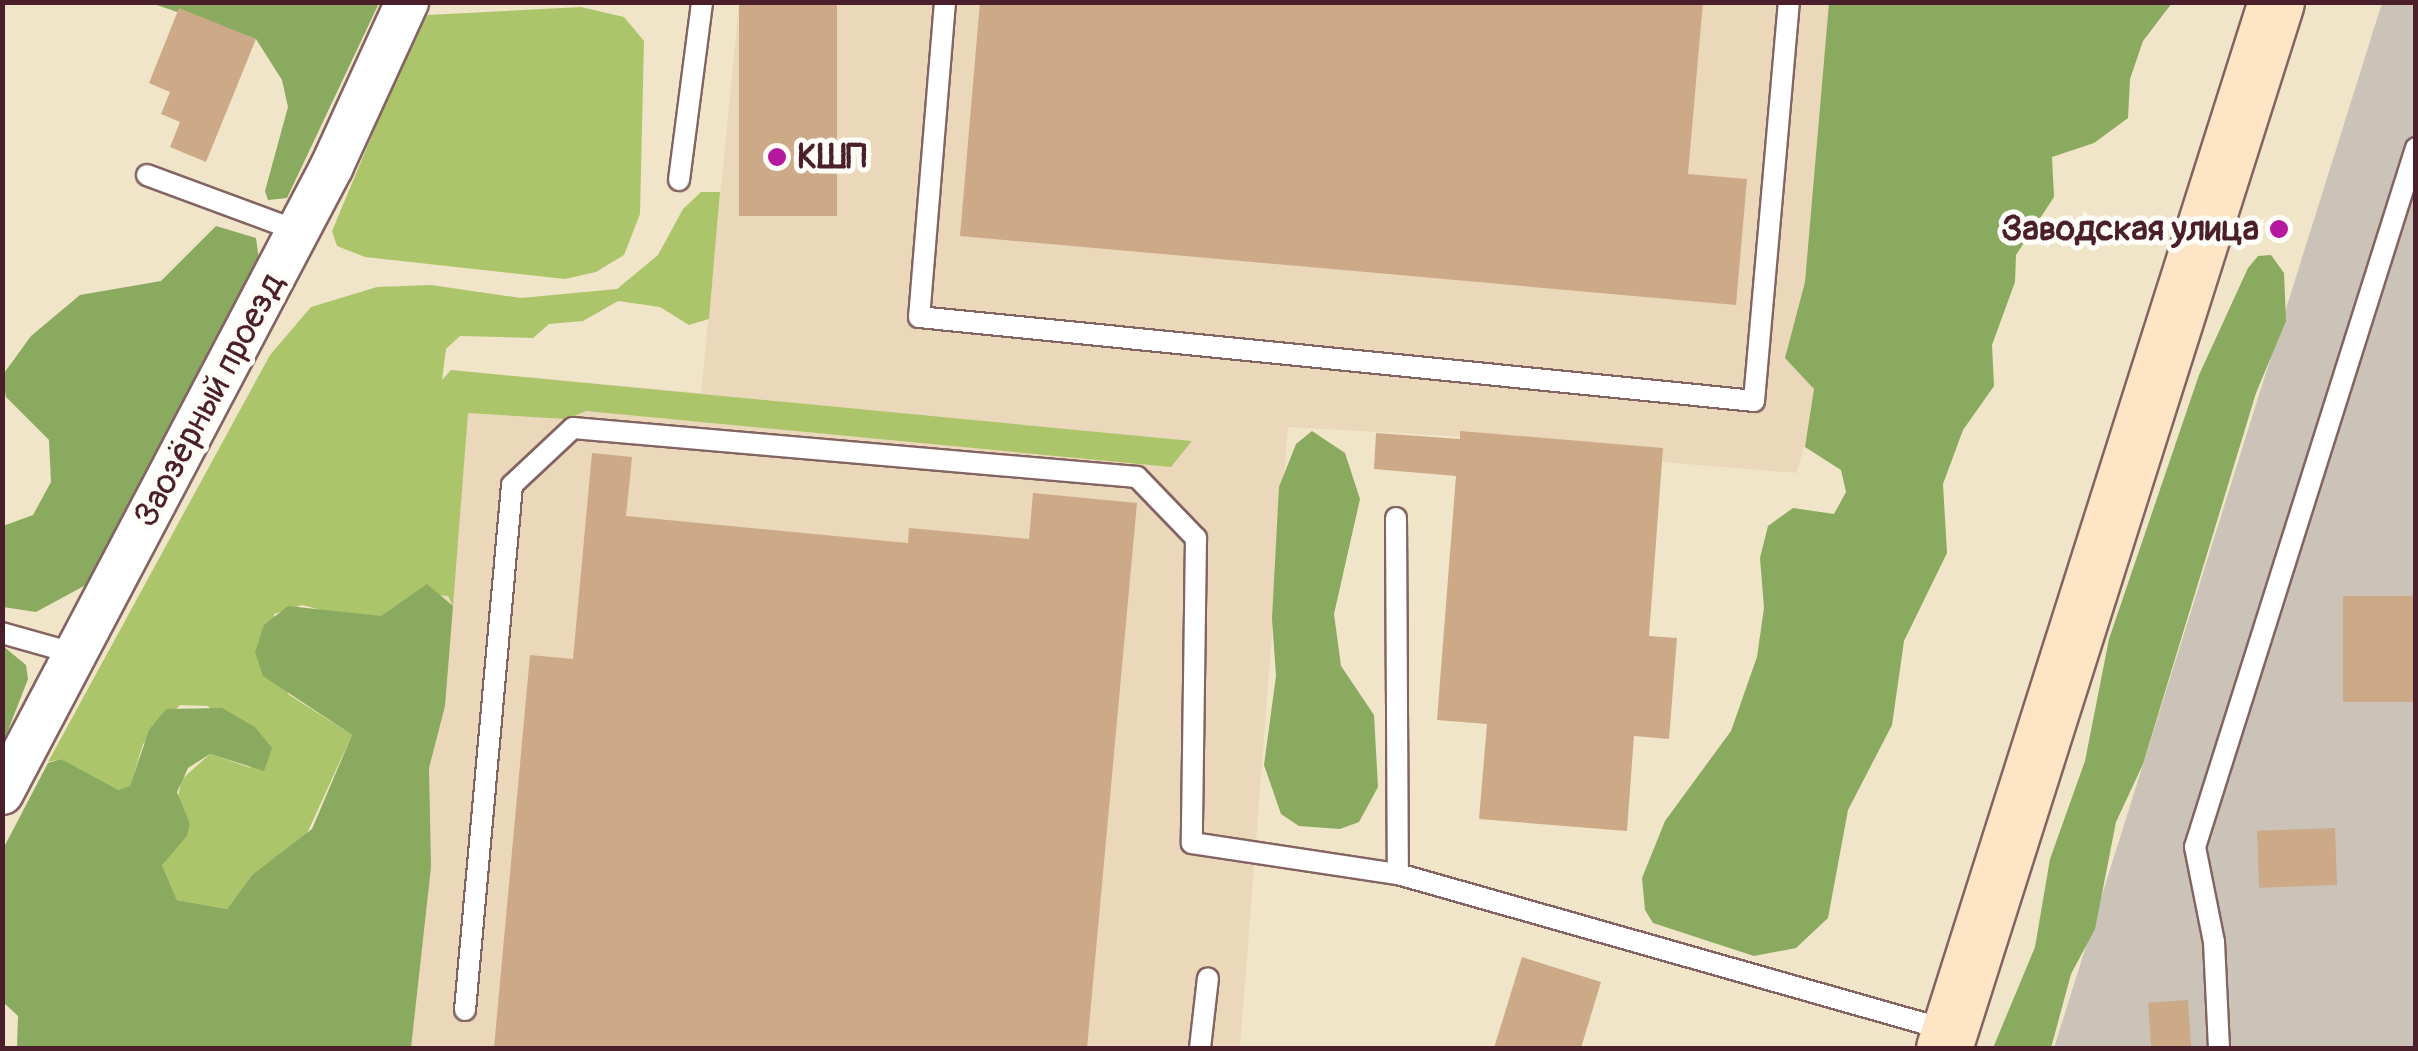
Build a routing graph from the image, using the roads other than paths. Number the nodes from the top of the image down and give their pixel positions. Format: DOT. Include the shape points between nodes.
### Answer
graph roads {
  1 [pos="407,2"];
  2 [pos="702,2"];
  3 [pos="945,2"];
  4 [pos="1790,2"];
  5 [pos="2276,2"];
  6 [pos="2416,148"];
  7 [pos="147,175"];
  8 [pos="679,180"];
  9 [pos="298,231"];
  10 [pos="1396,518"];
  11 [pos="2,633"];
  12 [pos="76,654"];
  13 [pos="2,793"];
  14 [pos="1398,874"];
  15 [pos="1208,978"];
  16 [pos="465,1010"];
  17 [pos="1947,1039"];
  18 [pos="1200,1048"];
  19 [pos="2219,1048"];
  1 -- 9 [label="street, Заозёрный проезд"];
  2 -- 8 [label="lane"];
  3 -- 4 [label="lane" via="919,317 1754,401"];
  5 -- 17 [label="street"];
  6 -- 19 [label="lane" via="2195,847 2214,942"];
  7 -- 9 [label="lane"];
  9 -- 12 [label="street, Заозёрный проезд"];
  10 -- 14 [label="lane"];
  11 -- 12 [label="lane"];
  12 -- 13 [label="street, Заозёрный проезд"];
  14 -- 16 [label="lane" via="1192,843 1196,538 1137,478 573,428 512,485"];
  14 -- 17 [label="lane"];
  15 -- 18 [label="lane"];
}
